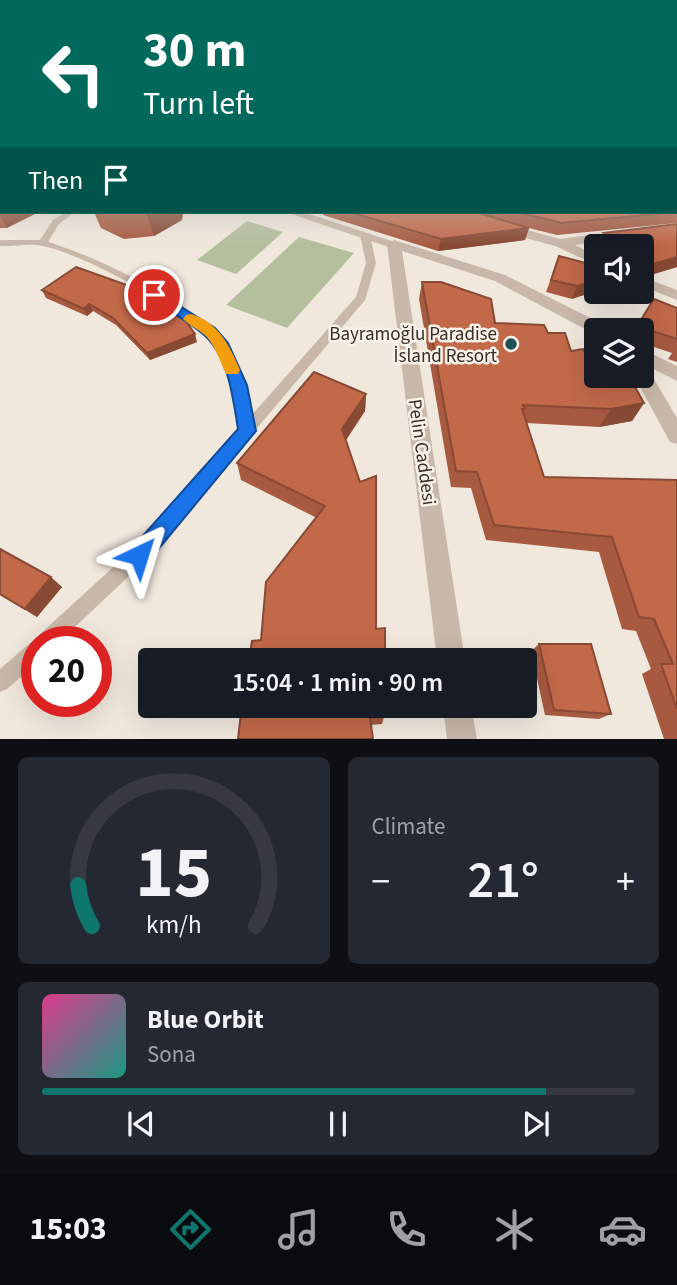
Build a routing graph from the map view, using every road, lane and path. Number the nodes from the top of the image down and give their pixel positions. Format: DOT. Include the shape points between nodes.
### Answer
graph roads {
  1 [pos="68,214"];
  2 [pos="297,214"];
  3 [pos="487,223"];
  4 [pos="636,233"];
  5 [pos="365,235"];
  6 [pos="0,243"];
  7 [pos="43,243"];
  8 [pos="560,243"];
  9 [pos="394,244"];
  10 [pos="584,255"];
  11 [pos="654,286"];
  12 [pos="677,295"];
  13 [pos="584,322"];
  14 [pos="654,362"];
  15 [pos="677,374"];
  16 [pos="650,388"];
  17 [pos="247,431"];
  18 [pos="677,436"];
  19 [pos="63,626"];
  20 [pos="450,648"];
  21 [pos="21,664"];
  22 [pos="0,682"];
  23 [pos="459,718"];
  24 [pos="462,739"];
  1 -- 7 [label="lane" via="56,222"];
  2 -- 5 [label="street"];
  3 -- 8 [label="street"];
  4 -- 8 [label="street"];
  5 -- 9 [label="street"];
  5 -- 17 [label="lane" via="371,263 361,298"];
  6 -- 7 [label="lane"];
  7 -- 17 [label="lane" via="139,284 210,331 238,385"];
  8 -- 10 [label="street"];
  9 -- 13 [label="street" via="500,278"];
  9 -- 20 [label="street, Pelin Caddesi"];
  11 -- 12 [label="street"];
  14 -- 15 [label="street"];
  16 -- 18 [label="street"];
  17 -- 19 [label="lane" via="139,555"];
  21 -- 22 [label="lane"];
  23 -- 24 [label="street"];
}
